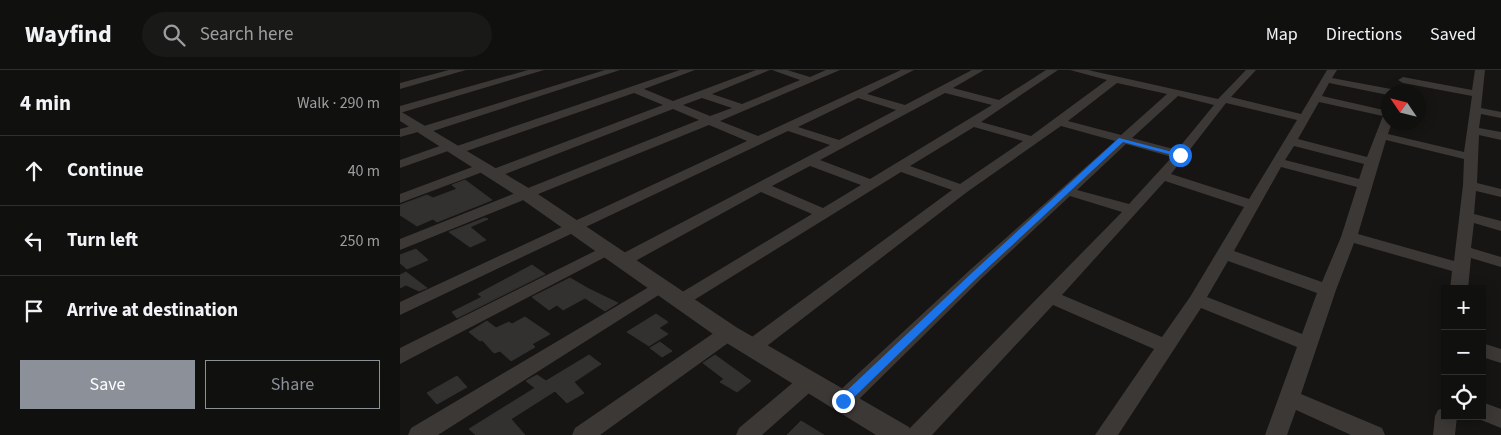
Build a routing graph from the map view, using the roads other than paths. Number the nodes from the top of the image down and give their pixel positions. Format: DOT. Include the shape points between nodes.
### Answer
graph roads {
  1 [pos="461,70"];
  2 [pos="538,70"];
  3 [pos="583,70"];
  4 [pos="615,70"];
  5 [pos="690,70"];
  6 [pos="764,70"];
  7 [pos="777,70"];
  8 [pos="835,70"];
  9 [pos="909,70"];
  10 [pos="979,70"];
  11 [pos="1053,70"];
  12 [pos="1075,70"];
  13 [pos="1251,70"];
  14 [pos="1480,70"];
  15 [pos="654,72"];
  16 [pos="883,72"];
  17 [pos="1329,75"];
  18 [pos="1405,75"];
  19 [pos="597,76"];
  20 [pos="896,76"];
  21 [pos="669,77"];
  22 [pos="810,80"];
  23 [pos="1115,80"];
  24 [pos="400,86"];
  25 [pos="635,89"];
  26 [pos="943,89"];
  27 [pos="1381,89"];
  28 [pos="1175,93"];
  29 [pos="702,94"];
  30 [pos="857,94"];
  31 [pos="1477,94"];
  32 [pos="1317,98"];
  33 [pos="1222,101"];
  34 [pos="1000,104"];
  35 [pos="673,105"];
  36 [pos="744,108"];
  37 [pos="906,109"];
  38 [pos="400,110"];
  39 [pos="1476,110"];
  40 [pos="1381,112"];
  41 [pos="400,115"];
  42 [pos="1501,115"];
  43 [pos="1304,118"];
  44 [pos="712,121"];
  45 [pos="1059,122"];
  46 [pos="972,123"];
  47 [pos="786,127"];
  48 [pos="414,130"];
  49 [pos="1385,130"];
  50 [pos="1474,130"];
  51 [pos="1383,136"];
  52 [pos="1501,136"];
  53 [pos="1033,140"];
  54 [pos="1122,140"];
  55 [pos="758,141"];
  56 [pos="1290,141"];
  57 [pos="840,144"];
  58 [pos="454,148"];
  59 [pos="1180,155"];
  60 [pos="1470,157"];
  61 [pos="809,162"];
  62 [pos="1276,162"];
  63 [pos="1370,162"];
  64 [pos="400,164"];
  65 [pos="900,167"];
  66 [pos="488,170"];
  67 [pos="1164,176"];
  68 [pos="871,184"];
  69 [pos="1364,185"];
  70 [pos="1470,185"];
  71 [pos="761,187"];
  72 [pos="962,189"];
  73 [pos="1066,191"];
  74 [pos="1501,193"];
  75 [pos="526,194"];
  76 [pos="400,199"];
  77 [pos="1254,205"];
  78 [pos="1132,210"];
  79 [pos="823,213"];
  80 [pos="1466,216"];
  81 [pos="1501,226"];
  82 [pos="574,228"];
  83 [pos="1349,236"];
  84 [pos="400,245"];
  85 [pos="1462,250"];
  86 [pos="1225,254"];
  87 [pos="614,255"];
  88 [pos="1501,262"];
  89 [pos="1461,268"];
  90 [pos="1459,285"];
  91 [pos="659,287"];
  92 [pos="1327,290"];
  93 [pos="1048,296"];
  94 [pos="1197,300"];
  95 [pos="680,301"];
  96 [pos="400,309"];
  97 [pos="728,332"];
  98 [pos="1308,344"];
  99 [pos="752,346"];
  100 [pos="1166,346"];
  101 [pos="1486,351"];
  102 [pos="1501,356"];
  103 [pos="400,357"];
  104 [pos="809,381"];
  105 [pos="1290,398"];
  106 [pos="843,401"];
  107 [pos="1486,413"];
  108 [pos="1501,419"];
  109 [pos="1446,420"];
  110 [pos="419,435"];
  111 [pos="583,435"];
  112 [pos="747,435"];
  113 [pos="899,435"];
  114 [pos="918,435"];
  115 [pos="1106,435"];
  116 [pos="1276,435"];
  117 [pos="1374,435"];
  118 [pos="1444,435"];
  1 -- 24 [label="street"];
  2 -- 38 [label="street"];
  3 -- 19 [label="street"];
  4 -- 19 [label="street"];
  5 -- 21 [label="street"];
  6 -- 29 [label="street"];
  7 -- 22 [label="street"];
  8 -- 22 [label="street"];
  9 -- 20 [label="street"];
  10 -- 26 [label="street"];
  11 -- 34 [label="street"];
  12 -- 23 [label="street"];
  13 -- 33 [label="street"];
  14 -- 31 [label="street"];
  15 -- 21 [label="street"];
  16 -- 20 [label="street"];
  17 -- 27 [label="street"];
  17 -- 32 [label="street"];
  18 -- 31 [label="street"];
  19 -- 48 [label="street"];
  20 -- 30 [label="street"];
  21 -- 25 [label="street"];
  22 -- 36 [label="street"];
  23 -- 28 [label="street"];
  23 -- 45 [label="street"];
  25 -- 35 [label="street"];
  25 -- 58 [label="street"];
  26 -- 34 [label="street"];
  26 -- 37 [label="street"];
  28 -- 33 [label="street"];
  28 -- 54 [label="street"];
  29 -- 35 [label="street"];
  29 -- 36 [label="street"];
  30 -- 37 [label="street"];
  30 -- 47 [label="street"];
  31 -- 39 [label="street"];
  32 -- 40 [label="street"];
  32 -- 43 [label="street"];
  33 -- 43 [label="street"];
  33 -- 59 [label="street"];
  34 -- 46 [label="street"];
  35 -- 44 [label="street"];
  35 -- 66 [label="street"];
  36 -- 44 [label="street"];
  37 -- 57 [label="street"];
  39 -- 42 [label="street"];
  39 -- 50 [label="street"];
  41 -- 48 [label="street"];
  43 -- 56 [label="street"];
  44 -- 55 [label="street"];
  44 -- 75 [label="street"];
  45 -- 53 [label="street"];
  45 -- 54 [label="street"];
  46 -- 53 [label="street"];
  46 -- 65 [label="street"];
  47 -- 55 [label="street"];
  47 -- 57 [label="street"];
  48 -- 58 [label="street"];
  49 -- 51 [label="street"];
  50 -- 52 [label="street"];
  50 -- 60 [label="street"];
  51 -- 60 [label="street"];
  51 -- 63 [label="street"];
  53 -- 72 [label="street"];
  54 -- 59 [label="street"];
  54 -- 73 [label="street"];
  55 -- 82 [label="street"];
  56 -- 62 [label="street"];
  56 -- 63 [label="street"];
  57 -- 61 [label="street"];
  58 -- 64 [label="street"];
  58 -- 66 [label="street"];
  59 -- 67 [label="street"];
  60 -- 70 [label="street"];
  61 -- 68 [label="street"];
  61 -- 71 [label="street"];
  62 -- 69 [label="street"];
  62 -- 77 [label="street"];
  63 -- 69 [label="street"];
  65 -- 68 [label="street"];
  65 -- 72 [label="street"];
  66 -- 75 [label="street"];
  66 -- 76 [label="street"];
  67 -- 77 [label="street"];
  67 -- 78 [label="street"];
  68 -- 79 [label="street"];
  69 -- 83 [label="street"];
  70 -- 74 [label="street"];
  70 -- 80 [label="street"];
  71 -- 79 [label="street"];
  71 -- 87 [label="street"];
  72 -- 99 [label="street"];
  73 -- 78 [label="street"];
  73 -- 106 [label="street"];
  75 -- 82 [label="street"];
  75 -- 84 [label="street"];
  77 -- 86 [label="street"];
  78 -- 93 [label="street"];
  79 -- 95 [label="street"];
  80 -- 81 [label="street"];
  80 -- 85 [label="street"];
  82 -- 87 [label="street"];
  82 -- 96 [label="street"];
  83 -- 89 [label="street"];
  83 -- 92 [label="street"];
  85 -- 88 [label="street"];
  85 -- 89 [label="street"];
  86 -- 92 [label="street"];
  86 -- 94 [label="street"];
  87 -- 91 [label="street"];
  87 -- 103 [label="street"];
  89 -- 90 [label="street"];
  91 -- 95 [label="street"];
  91 -- 110 [label="street"];
  92 -- 98 [label="street"];
  93 -- 100 [label="street"];
  93 -- 114 [label="street"];
  94 -- 98 [label="street"];
  94 -- 100 [label="street"];
  95 -- 97 [label="street"];
  97 -- 99 [label="street"];
  97 -- 111 [label="street"];
  98 -- 105 [label="street"];
  99 -- 104 [label="street"];
  100 -- 115 [label="street"];
  101 -- 102 [label="street"];
  104 -- 106 [label="street"];
  104 -- 112 [label="street"];
  105 -- 116 [label="street"];
  105 -- 117 [label="street"];
  106 -- 113 [label="street"];
  107 -- 108 [label="street"];
  109 -- 118 [label="street"];
}
